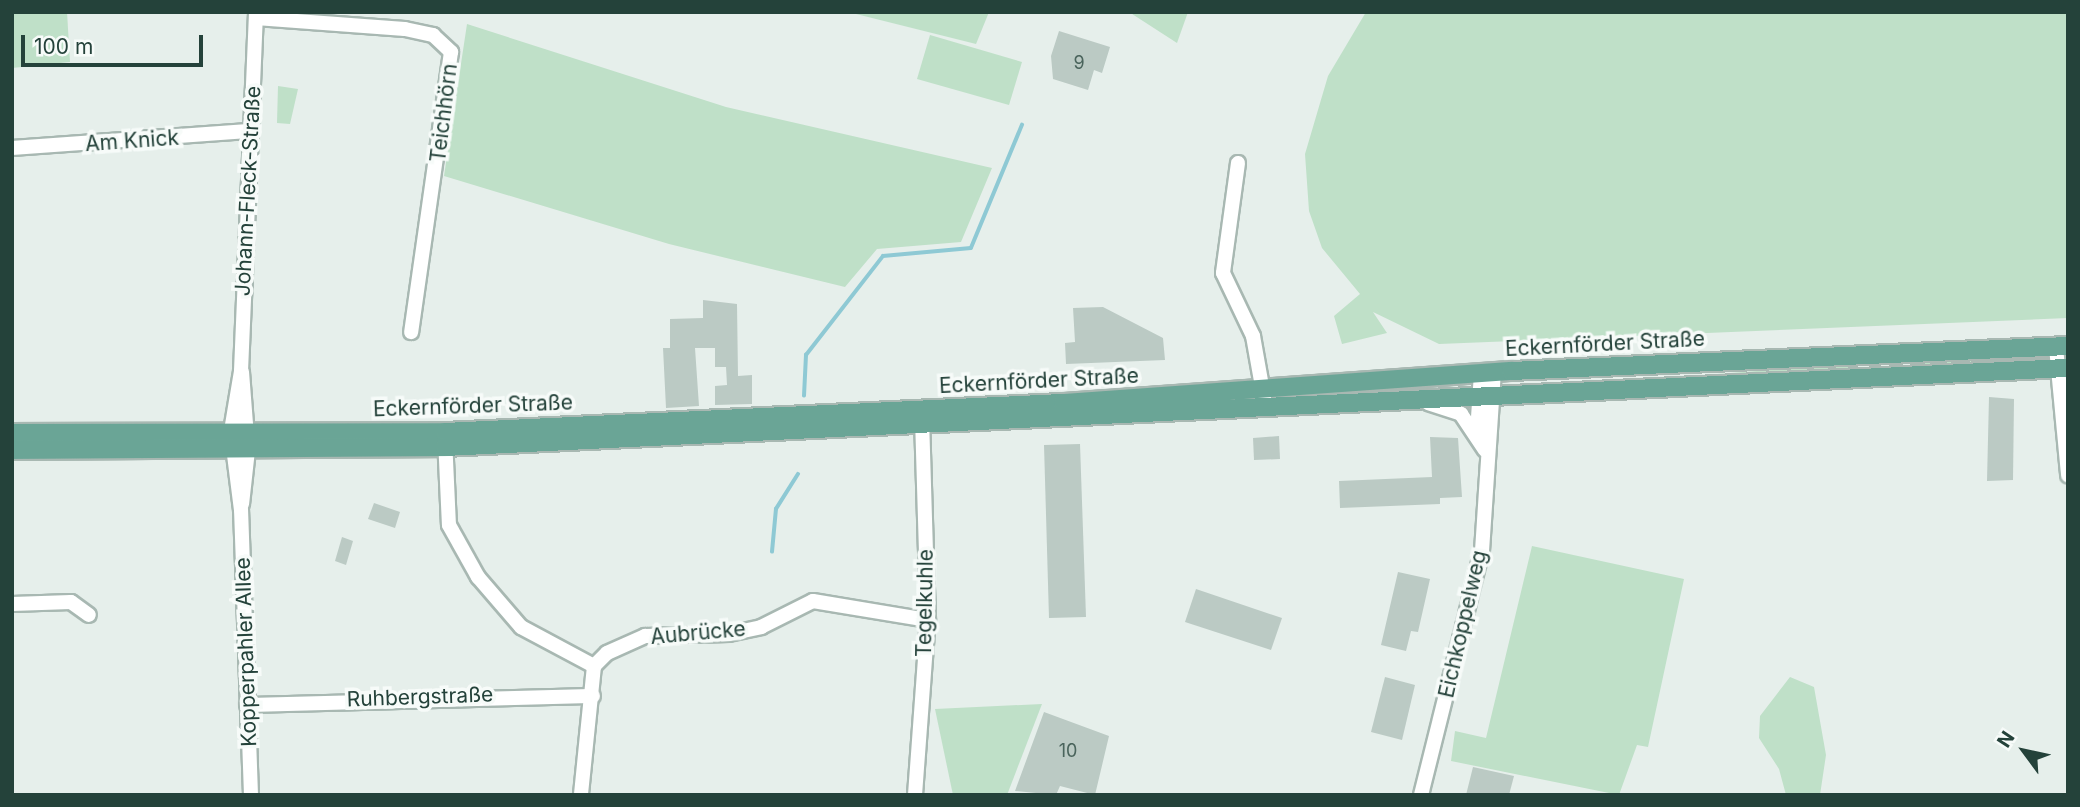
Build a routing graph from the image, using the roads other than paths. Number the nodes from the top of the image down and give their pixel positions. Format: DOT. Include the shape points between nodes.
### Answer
graph roads {
  1 [pos="256,15"];
  2 [pos="251,131"];
  3 [pos="12,148"];
  4 [pos="1238,163"];
  5 [pos="411,332"];
  6 [pos="2062,346"];
  7 [pos="2063,368"];
  8 [pos="1487,372"];
  9 [pos="1486,393"];
  10 [pos="1264,398"];
  11 [pos="1415,398"];
  12 [pos="922,418"];
  13 [pos="239,431"];
  14 [pos="1477,432"];
  15 [pos="12,433"];
  16 [pos="445,439"];
  17 [pos="12,450"];
  18 [pos="1485,450"];
  19 [pos="240,451"];
  20 [pos="2068,475"];
  21 [pos="12,604"];
  22 [pos="89,615"];
  23 [pos="928,620"];
  24 [pos="594,666"];
  25 [pos="593,696"];
  26 [pos="247,705"];
  27 [pos="251,795"];
  28 [pos="581,795"];
  29 [pos="915,795"];
  30 [pos="1421,795"];
  1 -- 2 [label="street, Johann-Fleck-Straße"];
  1 -- 5 [label="street, Teichhörn" via="405,29 433,35 451,52"];
  2 -- 3 [label="street, Am Knick"];
  2 -- 13 [label="street, Johann-Fleck-Straße"];
  4 -- 10 [label="street" via="1223,272 1250,329"];
  6 -- 7 [label="street"];
  6 -- 8 [label="main road, Eckernförder Straße"];
  7 -- 9 [label="main road, Eckernförder Straße"];
  7 -- 20 [label="street"];
  8 -- 9 [label="street, Eichkoppelweg"];
  8 -- 10 [label="main road, Eckernförder Straße"];
  9 -- 11 [label="main road, Eckernförder Straße"];
  9 -- 14 [label="street, Eichkoppelweg"];
  9 -- 18 [label="street, Eichkoppelweg"];
  10 -- 11 [label="main road, Eckernförder Straße"];
  10 -- 12 [label="main road, Eckernförder Straße"];
  11 -- 14 [label="street, Eichkoppelweg" via="1455,410"];
  12 -- 16 [label="main road, Eckernförder Straße"];
  12 -- 23 [label="street, Tegelkuhle"];
  13 -- 15 [label="main road, Eckernförder Straße"];
  13 -- 16 [label="main road, Eckernförder Straße"];
  13 -- 19 [label="street, Kopperpahler Allee"];
  14 -- 18 [label="street, Eichkoppelweg"];
  16 -- 19 [label="main road, Eckernförder Straße"];
  16 -- 24 [label="street" via="449,524 478,577 521,627"];
  17 -- 19 [label="main road, Eckernförder Straße"];
  18 -- 30 [label="street, Eichkoppelweg" via="1482,551"];
  19 -- 26 [label="street, Kopperpahler Allee"];
  21 -- 22 [label="street" via="71,602"];
  23 -- 24 [label="street, Aubrücke" via="813,601 761,626 729,634 645,636 607,653"];
  23 -- 29 [label="street, Tegelkuhle"];
  24 -- 25 [label="street"];
  25 -- 26 [label="street, Ruhbergstraße"];
  25 -- 28 [label="street"];
  26 -- 27 [label="street, Kopperpahler Allee"];
}
